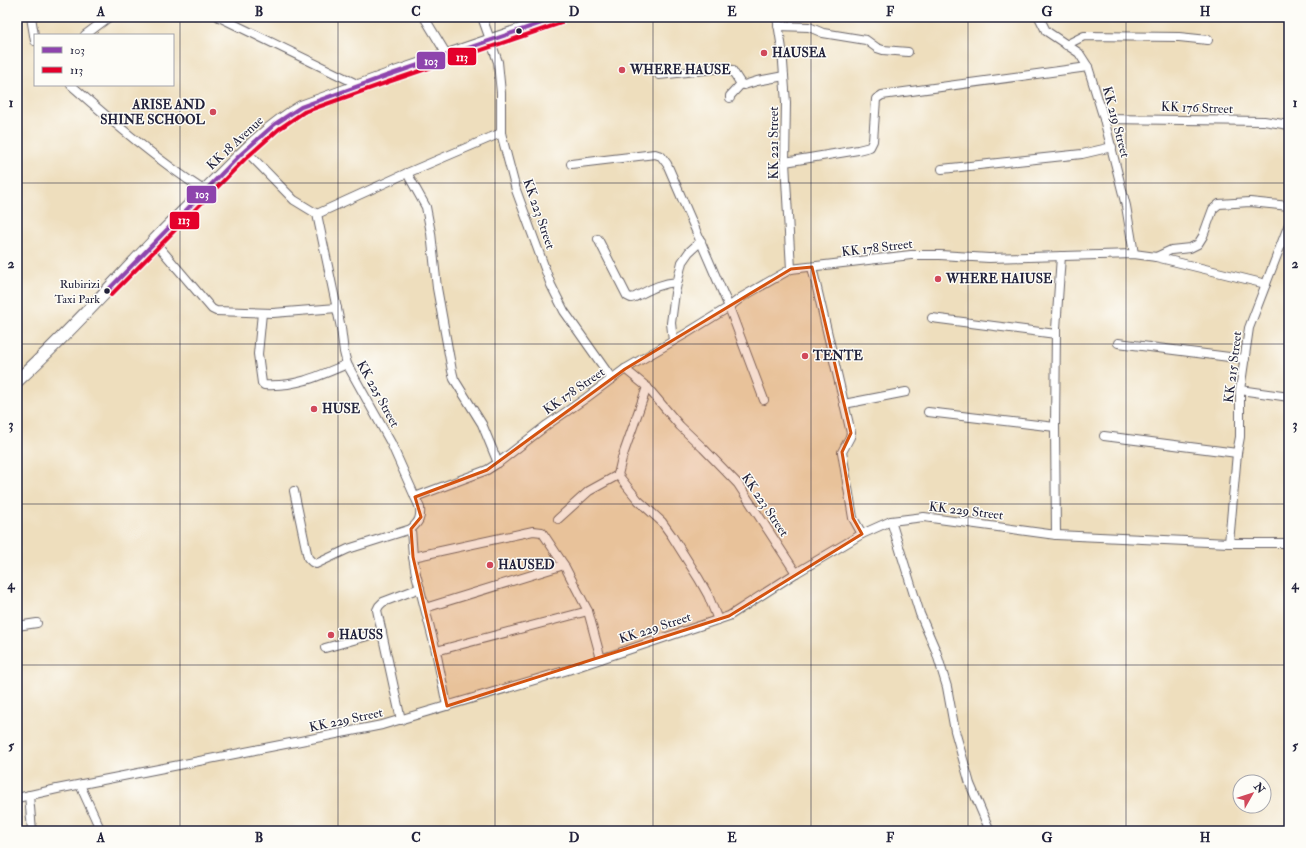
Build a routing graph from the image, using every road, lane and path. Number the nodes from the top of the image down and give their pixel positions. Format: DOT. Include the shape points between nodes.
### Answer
graph roads {
  1 [pos="31,17"];
  2 [pos="109,17"];
  3 [pos="219,17"];
  4 [pos="424,17"];
  5 [pos="482,17"];
  6 [pos="559,17"];
  7 [pos="777,17"];
  8 [pos="1039,17"];
  9 [pos="778,26"];
  10 [pos="86,34"];
  11 [pos="34,35"];
  12 [pos="1208,40"];
  13 [pos="490,41"];
  14 [pos="1066,45"];
  15 [pos="908,52"];
  16 [pos="447,55"];
  17 [pos="1088,67"];
  18 [pos="659,75"];
  19 [pos="784,76"];
  20 [pos="741,84"];
  21 [pos="359,85"];
  22 [pos="72,86"];
  23 [pos="730,98"];
  24 [pos="1104,119"];
  25 [pos="1289,125"];
  26 [pos="501,133"];
  27 [pos="1112,147"];
  28 [pos="245,150"];
  29 [pos="785,162"];
  30 [pos="571,164"];
  31 [pos="942,169"];
  32 [pos="407,173"];
  33 [pos="205,191"];
  34 [pos="1289,206"];
  35 [pos="317,214"];
  36 [pos="1288,228"];
  37 [pos="598,239"];
  38 [pos="154,241"];
  39 [pos="701,241"];
  40 [pos="1134,254"];
  41 [pos="1061,256"];
  42 [pos="1156,257"];
  43 [pos="812,267"];
  44 [pos="791,269"];
  45 [pos="677,282"];
  46 [pos="1266,284"];
  47 [pos="729,307"];
  48 [pos="337,308"];
  49 [pos="262,313"];
  50 [pos="932,318"];
  51 [pos="1056,334"];
  52 [pos="672,342"];
  53 [pos="1118,343"];
  54 [pos="1245,359"];
  55 [pos="348,364"];
  56 [pos="625,369"];
  57 [pos="612,379"];
  58 [pos="17,381"];
  59 [pos="647,388"];
  60 [pos="1240,390"];
  61 [pos="906,392"];
  62 [pos="1289,397"];
  63 [pos="764,400"];
  64 [pos="844,404"];
  65 [pos="928,412"];
  66 [pos="1055,427"];
  67 [pos="1104,436"];
  68 [pos="1237,452"];
  69 [pos="498,463"];
  70 [pos="618,475"];
  71 [pos="294,491"];
  72 [pos="415,497"];
  73 [pos="558,519"];
  74 [pos="892,521"];
  75 [pos="411,529"];
  76 [pos="862,534"];
  77 [pos="1056,535"];
  78 [pos="1229,543"];
  79 [pos="1289,543"];
  80 [pos="413,557"];
  81 [pos="564,565"];
  82 [pos="796,574"];
  83 [pos="420,588"];
  84 [pos="424,608"];
  85 [pos="588,611"];
  86 [pos="718,620"];
  87 [pos="37,623"];
  88 [pos="17,626"];
  89 [pos="382,632"];
  90 [pos="324,648"];
  91 [pos="436,651"];
  92 [pos="601,659"];
  93 [pos="447,706"];
  94 [pos="400,720"];
  95 [pos="80,785"];
  96 [pos="28,795"];
  97 [pos="17,798"];
  98 [pos="32,831"];
  99 [pos="101,831"];
  100 [pos="990,831"];
  1 -- 11 [label="street"];
  2 -- 10 [label="street"];
  3 -- 21 [label="street"];
  4 -- 16 [label="street"];
  5 -- 13 [label="street, KK 223 Street"];
  6 -- 13 [label="main road, KK 18 Avenue"];
  7 -- 9 [label="street, KK 221 Street"];
  8 -- 14 [label="street, KK 219 Street" via="1046,31"];
  9 -- 15 [label="street" via="809,27 823,33 866,40 883,50"];
  9 -- 19 [label="street, KK 221 Street"];
  12 -- 14 [label="street" via="1179,37 1084,36"];
  13 -- 16 [label="main road, KK 18 Avenue"];
  13 -- 26 [label="street, KK 223 Street" via="498,62"];
  14 -- 17 [label="street, KK 219 Street" via="1079,53"];
  16 -- 21 [label="main road, KK 18 Avenue"];
  17 -- 24 [label="street, KK 219 Street"];
  17 -- 29 [label="street" via="882,95 876,98 873,141 870,147"];
  18 -- 20 [label="street" via="723,68 732,70"];
  19 -- 20 [label="street"];
  19 -- 29 [label="street, KK 221 Street"];
  20 -- 23 [label="street"];
  21 -- 28 [label="main road, KK 18 Avenue" via="302,107"];
  22 -- 33 [label="street" via="177,173"];
  24 -- 25 [label="street, KK 176 Street" via="1264,121"];
  24 -- 27 [label="street, KK 219 Street"];
  26 -- 32 [label="street"];
  26 -- 57 [label="street, KK 223 Street" via="516,190 551,285 564,311"];
  27 -- 31 [label="street" via="1082,154"];
  27 -- 40 [label="street, KK 219 Street"];
  28 -- 33 [label="main road, KK 18 Avenue"];
  28 -- 35 [label="street" via="294,200"];
  29 -- 44 [label="street, KK 221 Street"];
  30 -- 39 [label="street" via="656,154 661,156 667,164"];
  32 -- 35 [label="street"];
  32 -- 69 [label="street" via="426,208 437,288 454,378 482,424"];
  33 -- 38 [label="main road, KK 18 Avenue"];
  34 -- 42 [label="street, KK 178 Street" via="1250,202 1219,204 1213,209 1198,244 1190,248 1171,250"];
  35 -- 48 [label="street, KK 225 Street"];
  36 -- 46 [label="street, KK 215 Street"];
  37 -- 45 [label="street" via="627,296 635,298 656,286"];
  38 -- 49 [label="street" via="212,309"];
  38 -- 58 [label="main road, KK 18 Avenue"];
  39 -- 45 [label="street" via="682,262"];
  39 -- 47 [label="street"];
  40 -- 41 [label="street, KK 178 Street"];
  40 -- 42 [label="street, KK 178 Street"];
  41 -- 43 [label="street, KK 178 Street" via="989,258 911,254"];
  41 -- 51 [label="street"];
  42 -- 46 [label="street"];
  43 -- 44 [label="street, KK 178 Street"];
  43 -- 64 [label="street"];
  44 -- 47 [label="street, KK 178 Street"];
  45 -- 52 [label="street" via="671,323"];
  46 -- 54 [label="street, KK 215 Street" via="1250,328"];
  47 -- 52 [label="street, KK 178 Street"];
  47 -- 63 [label="street"];
  48 -- 49 [label="street"];
  48 -- 55 [label="street, KK 225 Street"];
  49 -- 55 [label="street" via="258,354 264,385 310,380"];
  50 -- 51 [label="street"];
  51 -- 66 [label="street"];
  52 -- 56 [label="street, KK 178 Street"];
  53 -- 54 [label="street"];
  54 -- 60 [label="street, KK 215 Street"];
  55 -- 72 [label="street, KK 225 Street" via="391,443"];
  56 -- 57 [label="street, KK 178 Street"];
  56 -- 59 [label="street, KK 223 Street"];
  57 -- 69 [label="street, KK 178 Street"];
  59 -- 70 [label="street"];
  59 -- 82 [label="street, KK 223 Street" via="680,426 738,484"];
  60 -- 62 [label="street"];
  60 -- 68 [label="street, KK 215 Street" via="1240,437"];
  61 -- 64 [label="street"];
  64 -- 76 [label="street" via="851,432 842,452 853,518"];
  65 -- 66 [label="street"];
  66 -- 77 [label="street"];
  67 -- 68 [label="street"];
  68 -- 78 [label="street, KK 215 Street"];
  69 -- 72 [label="street, KK 178 Street" via="487,470"];
  70 -- 73 [label="street" via="589,491"];
  70 -- 86 [label="street" via="672,536 708,595"];
  71 -- 75 [label="street" via="308,558 316,564 348,549"];
  72 -- 75 [label="street, KK 225 Street" via="421,517"];
  74 -- 76 [label="street, KK 229 Street"];
  74 -- 77 [label="street, KK 229 Street" via="924,517"];
  74 -- 100 [label="street" via="920,614 936,651 947,687 955,731 970,784"];
  75 -- 80 [label="street"];
  76 -- 82 [label="street, KK 229 Street"];
  77 -- 78 [label="street, KK 229 Street"];
  78 -- 79 [label="street, KK 229 Street"];
  80 -- 81 [label="street" via="533,530 542,532"];
  80 -- 83 [label="street"];
  81 -- 84 [label="street"];
  81 -- 85 [label="street"];
  82 -- 86 [label="street, KK 229 Street" via="729,616"];
  83 -- 84 [label="street"];
  83 -- 89 [label="street" via="383,602 379,606 377,610"];
  84 -- 91 [label="street"];
  85 -- 91 [label="street"];
  85 -- 92 [label="street"];
  86 -- 92 [label="street, KK 229 Street"];
  87 -- 88 [label="street"];
  89 -- 90 [label="street"];
  89 -- 94 [label="street"];
  91 -- 93 [label="street"];
  92 -- 93 [label="street, KK 229 Street"];
  93 -- 94 [label="street, KK 229 Street"];
  94 -- 95 [label="street, KK 229 Street"];
  95 -- 96 [label="street, KK 229 Street"];
  95 -- 99 [label="street"];
  96 -- 97 [label="street, KK 229 Street"];
  96 -- 98 [label="street"];
}
